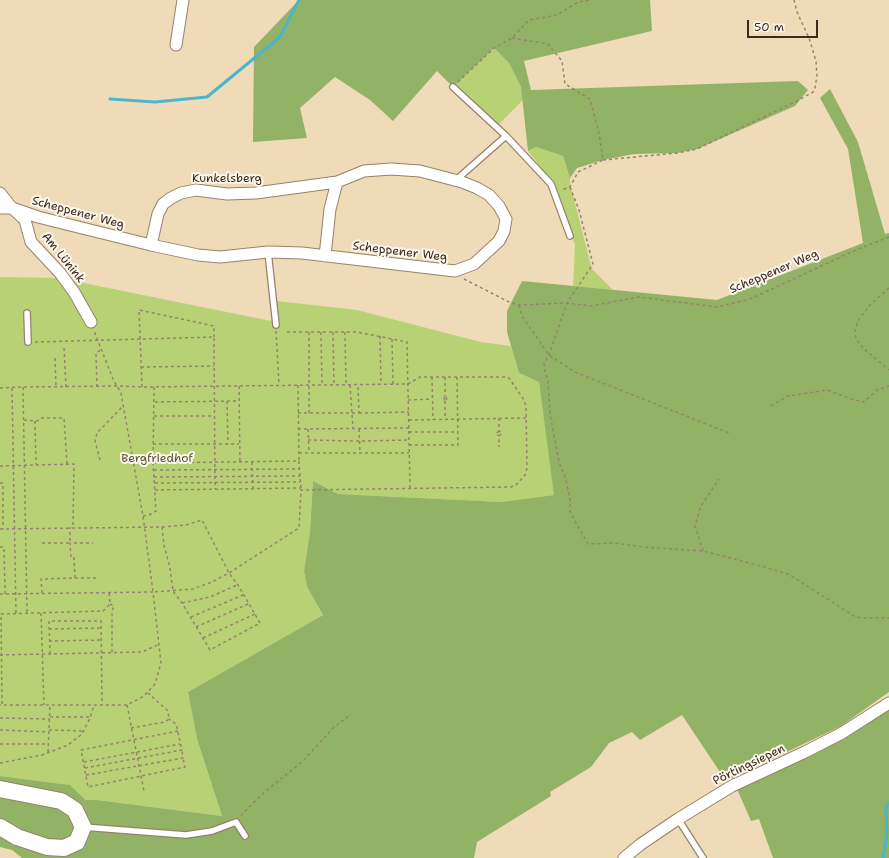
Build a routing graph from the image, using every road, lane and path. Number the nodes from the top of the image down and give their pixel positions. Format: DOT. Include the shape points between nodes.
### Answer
graph roads {
  1 [pos="182,0"];
  2 [pos="590,0"];
  3 [pos="794,0"];
  4 [pos="512,38"];
  5 [pos="176,45"];
  6 [pos="453,87"];
  7 [pos="506,136"];
  8 [pos="603,160"];
  9 [pos="456,180"];
  10 [pos="337,182"];
  11 [pos="570,187"];
  12 [pos="555,192"];
  13 [pos="0,193"];
  14 [pos="0,208"];
  15 [pos="12,208"];
  16 [pos="570,236"];
  17 [pos="889,237"];
  18 [pos="151,245"];
  19 [pos="268,252"];
  20 [pos="325,256"];
  21 [pos="455,271"];
  22 [pos="889,288"];
  23 [pos="567,303"];
  24 [pos="519,305"];
  25 [pos="27,313"];
  26 [pos="91,322"];
  27 [pos="276,325"];
  28 [pos="287,332"];
  29 [pos="309,332"];
  30 [pos="321,332"];
  31 [pos="333,332"];
  32 [pos="345,332"];
  33 [pos="380,336"];
  34 [pos="214,337"];
  35 [pos="140,339"];
  36 [pos="392,339"];
  37 [pos="98,341"];
  38 [pos="28,342"];
  39 [pos="64,348"];
  40 [pos="102,349"];
  41 [pos="549,355"];
  42 [pos="55,358"];
  43 [pos="214,366"];
  44 [pos="141,367"];
  45 [pos="889,370"];
  46 [pos="432,377"];
  47 [pos="445,377"];
  48 [pos="457,377"];
  49 [pos="381,384"];
  50 [pos="393,384"];
  51 [pos="408,384"];
  52 [pos="278,385"];
  53 [pos="298,385"];
  54 [pos="310,385"];
  55 [pos="322,385"];
  56 [pos="334,385"];
  57 [pos="346,385"];
  58 [pos="350,385"];
  59 [pos="358,385"];
  60 [pos="117,386"];
  61 [pos="214,386"];
  62 [pos="239,386"];
  63 [pos="889,386"];
  64 [pos="23,387"];
  65 [pos="56,387"];
  66 [pos="66,387"];
  67 [pos="96,387"];
  68 [pos="142,387"];
  69 [pos="154,387"];
  70 [pos="0,388"];
  71 [pos="12,388"];
  72 [pos="432,399"];
  73 [pos="408,400"];
  74 [pos="239,401"];
  75 [pos="154,402"];
  76 [pos="214,402"];
  77 [pos="227,402"];
  78 [pos="123,406"];
  79 [pos="771,406"];
  80 [pos="408,412"];
  81 [pos="298,413"];
  82 [pos="309,413"];
  83 [pos="352,413"];
  84 [pos="359,413"];
  85 [pos="154,416"];
  86 [pos="214,416"];
  87 [pos="499,418"];
  88 [pos="526,418"];
  89 [pos="445,419"];
  90 [pos="458,419"];
  91 [pos="24,420"];
  92 [pos="409,420"];
  93 [pos="433,420"];
  94 [pos="34,421"];
  95 [pos="353,428"];
  96 [pos="359,428"];
  97 [pos="409,428"];
  98 [pos="298,429"];
  99 [pos="308,429"];
  100 [pos="409,432"];
  101 [pos="458,432"];
  102 [pos="728,433"];
  103 [pos="308,440"];
  104 [pos="409,440"];
  105 [pos="360,441"];
  106 [pos="153,444"];
  107 [pos="214,444"];
  108 [pos="228,444"];
  109 [pos="240,444"];
  110 [pos="409,445"];
  111 [pos="499,447"];
  112 [pos="299,453"];
  113 [pos="309,453"];
  114 [pos="360,453"];
  115 [pos="409,453"];
  116 [pos="100,460"];
  117 [pos="298,461"];
  118 [pos="153,462"];
  119 [pos="214,462"];
  120 [pos="240,462"];
  121 [pos="252,462"];
  122 [pos="66,464"];
  123 [pos="24,465"];
  124 [pos="36,465"];
  125 [pos="0,466"];
  126 [pos="14,466"];
  127 [pos="299,469"];
  128 [pos="154,470"];
  129 [pos="214,470"];
  130 [pos="252,470"];
  131 [pos="253,476"];
  132 [pos="300,476"];
  133 [pos="154,477"];
  134 [pos="215,477"];
  135 [pos="719,479"];
  136 [pos="215,482"];
  137 [pos="253,482"];
  138 [pos="300,482"];
  139 [pos="0,483"];
  140 [pos="155,483"];
  141 [pos="410,488"];
  142 [pos="215,489"];
  143 [pos="253,489"];
  144 [pos="301,489"];
  145 [pos="155,490"];
  146 [pos="1,496"];
  147 [pos="0,507"];
  148 [pos="3,507"];
  149 [pos="0,516"];
  150 [pos="3,516"];
  151 [pos="142,516"];
  152 [pos="144,526"];
  153 [pos="70,527"];
  154 [pos="73,527"];
  155 [pos="162,527"];
  156 [pos="14,528"];
  157 [pos="25,528"];
  158 [pos="0,529"];
  159 [pos="3,529"];
  160 [pos="42,543"];
  161 [pos="70,543"];
  162 [pos="93,543"];
  163 [pos="0,547"];
  164 [pos="703,552"];
  165 [pos="0,558"];
  166 [pos="4,558"];
  167 [pos="0,570"];
  168 [pos="5,570"];
  169 [pos="229,573"];
  170 [pos="75,578"];
  171 [pos="97,578"];
  172 [pos="238,585"];
  173 [pos="173,591"];
  174 [pos="109,592"];
  175 [pos="153,592"];
  176 [pos="16,593"];
  177 [pos="26,593"];
  178 [pos="42,593"];
  179 [pos="0,594"];
  180 [pos="5,594"];
  181 [pos="243,594"];
  182 [pos="182,603"];
  183 [pos="110,604"];
  184 [pos="248,604"];
  185 [pos="27,612"];
  186 [pos="16,613"];
  187 [pos="41,613"];
  188 [pos="0,614"];
  189 [pos="255,614"];
  190 [pos="191,617"];
  191 [pos="889,618"];
  192 [pos="196,627"];
  193 [pos="101,628"];
  194 [pos="49,629"];
  195 [pos="203,638"];
  196 [pos="101,640"];
  197 [pos="49,641"];
  198 [pos="160,644"];
  199 [pos="101,653"];
  200 [pos="112,653"];
  201 [pos="42,654"];
  202 [pos="50,654"];
  203 [pos="1,655"];
  204 [pos="1,666"];
  205 [pos="148,693"];
  206 [pos="889,703"];
  207 [pos="1,705"];
  208 [pos="44,705"];
  209 [pos="50,705"];
  210 [pos="94,705"];
  211 [pos="102,705"];
  212 [pos="127,705"];
  213 [pos="351,714"];
  214 [pos="90,717"];
  215 [pos="0,718"];
  216 [pos="49,718"];
  217 [pos="168,719"];
  218 [pos="132,728"];
  219 [pos="0,730"];
  220 [pos="49,731"];
  221 [pos="83,731"];
  222 [pos="178,731"];
  223 [pos="134,740"];
  224 [pos="0,744"];
  225 [pos="49,744"];
  226 [pos="180,744"];
  227 [pos="182,750"];
  228 [pos="48,752"];
  229 [pos="136,752"];
  230 [pos="184,758"];
  231 [pos="138,759"];
  232 [pos="84,762"];
  233 [pos="0,763"];
  234 [pos="139,765"];
  235 [pos="85,768"];
  236 [pos="86,775"];
  237 [pos="141,777"];
  238 [pos="0,789"];
  239 [pos="144,791"];
  240 [pos="678,819"];
  241 [pos="236,822"];
  242 [pos="0,827"];
  243 [pos="83,827"];
  244 [pos="245,836"];
  245 [pos="624,858"];
  246 [pos="703,858"];
  1 -- 5 [label="street"];
  2 -- 4 [label="path" via="578,2 558,15 529,20"];
  3 -- 8 [label="path" via="816,61 817,75 813,92 697,148 677,153"];
  4 -- 6 [label="path" via="494,48"];
  4 -- 8 [label="path" via="548,44 562,61 565,84 590,99"];
  6 -- 7 [label="lane"];
  7 -- 9 [label="lane"];
  7 -- 12 [label="lane" via="552,184"];
  8 -- 11 [label="path" via="578,172"];
  9 -- 10 [label="street, Kunkelsberg" via="420,171 391,169 364,171"];
  9 -- 21 [label="street, Kunkelsberg" via="489,195 506,219 499,241 474,264"];
  10 -- 18 [label="street, Kunkelsberg" via="256,193 227,194 196,190 181,193 163,204"];
  10 -- 20 [label="street" via="330,209"];
  11 -- 12 [label="path"];
  11 -- 23 [label="path" via="579,210 593,264"];
  12 -- 16 [label="lane"];
  13 -- 15 [label="street, Am Lünink"];
  14 -- 15 [label="street, Scheppener Weg"];
  15 -- 18 [label="street, Scheppener Weg" via="38,217"];
  15 -- 26 [label="street, Am Lünink" via="25,220 31,242 65,279"];
  17 -- 23 [label="path, Scheppener Weg" via="750,298 717,307 639,297 591,306"];
  18 -- 19 [label="street, Scheppener Weg" via="198,255"];
  19 -- 20 [label="street, Scheppener Weg"];
  19 -- 27 [label="lane"];
  20 -- 21 [label="street, Scheppener Weg"];
  21 -- 24 [label="path, Scheppener Weg" via="466,280"];
  22 -- 45 [label="path" via="863,314 855,329 856,339"];
  23 -- 24 [label="path, Scheppener Weg"];
  23 -- 41 [label="path"];
  24 -- 41 [label="path" via="522,316"];
  25 -- 38 [label="lane"];
  26 -- 37 [label="path"];
  27 -- 52 [label="path"];
  28 -- 29 [label="path"];
  29 -- 30 [label="path"];
  29 -- 54 [label="path"];
  30 -- 31 [label="path"];
  30 -- 55 [label="path"];
  31 -- 32 [label="path"];
  31 -- 56 [label="path"];
  32 -- 33 [label="path"];
  32 -- 57 [label="path"];
  33 -- 36 [label="path"];
  33 -- 49 [label="path"];
  34 -- 35 [label="path"];
  34 -- 35 [label="path" via="214,326 139,310"];
  34 -- 43 [label="path"];
  35 -- 37 [label="path"];
  35 -- 44 [label="path"];
  36 -- 50 [label="path"];
  36 -- 51 [label="path" via="407,342"];
  37 -- 38 [label="path"];
  37 -- 40 [label="path"];
  39 -- 66 [label="path"];
  40 -- 60 [label="path"];
  40 -- 67 [label="path" via="96,353"];
  41 -- 102 [label="path" via="575,372"];
  41 -- 164 [label="path" via="544,363 544,371 548,382 550,414 570,500 570,512 588,544 615,543"];
  42 -- 65 [label="path"];
  43 -- 44 [label="path"];
  43 -- 61 [label="path"];
  44 -- 68 [label="path"];
  46 -- 47 [label="path"];
  46 -- 51 [label="path" via="420,377"];
  46 -- 72 [label="path"];
  47 -- 48 [label="path"];
  47 -- 89 [label="path"];
  48 -- 88 [label="path" via="509,378 524,400"];
  48 -- 90 [label="path"];
  49 -- 50 [label="path"];
  49 -- 59 [label="path"];
  50 -- 51 [label="path"];
  51 -- 73 [label="path"];
  52 -- 53 [label="path"];
  52 -- 62 [label="path"];
  53 -- 54 [label="path"];
  53 -- 81 [label="path"];
  54 -- 55 [label="path"];
  54 -- 82 [label="path"];
  55 -- 56 [label="path"];
  56 -- 57 [label="path"];
  57 -- 58 [label="path"];
  58 -- 59 [label="path"];
  58 -- 83 [label="path"];
  59 -- 84 [label="path"];
  60 -- 67 [label="path"];
  60 -- 68 [label="path"];
  60 -- 78 [label="path"];
  61 -- 62 [label="path"];
  61 -- 69 [label="path"];
  61 -- 76 [label="path"];
  62 -- 74 [label="path"];
  63 -- 79 [label="path" via="877,390 864,402 827,390 788,396"];
  64 -- 65 [label="path"];
  64 -- 71 [label="path"];
  64 -- 91 [label="path"];
  65 -- 66 [label="path"];
  66 -- 67 [label="path"];
  68 -- 69 [label="path"];
  69 -- 75 [label="path"];
  70 -- 71 [label="path"];
  71 -- 126 [label="path"];
  72 -- 73 [label="path"];
  72 -- 93 [label="path"];
  73 -- 80 [label="path"];
  74 -- 77 [label="path"];
  74 -- 109 [label="path"];
  75 -- 76 [label="path"];
  75 -- 85 [label="path"];
  76 -- 77 [label="path"];
  76 -- 86 [label="path"];
  77 -- 108 [label="path"];
  78 -- 116 [label="path" via="97,433 95,441"];
  78 -- 151 [label="path"];
  80 -- 84 [label="path"];
  80 -- 92 [label="path"];
  81 -- 82 [label="path"];
  81 -- 98 [label="path"];
  82 -- 83 [label="path"];
  83 -- 84 [label="path"];
  83 -- 95 [label="path"];
  85 -- 86 [label="path"];
  85 -- 106 [label="path"];
  86 -- 107 [label="path"];
  87 -- 88 [label="path"];
  87 -- 90 [label="path"];
  87 -- 111 [label="path" via="499,431 502,433 499,436"];
  88 -- 141 [label="path" via="527,468 525,475 517,484 511,487"];
  89 -- 90 [label="path"];
  89 -- 93 [label="path"];
  90 -- 101 [label="path"];
  91 -- 94 [label="path"];
  91 -- 123 [label="path"];
  92 -- 93 [label="path"];
  92 -- 97 [label="path"];
  94 -- 122 [label="path" via="41,418 64,418"];
  94 -- 124 [label="path"];
  95 -- 96 [label="path"];
  95 -- 99 [label="path"];
  96 -- 97 [label="path"];
  96 -- 105 [label="path"];
  97 -- 100 [label="path"];
  98 -- 99 [label="path"];
  98 -- 112 [label="path"];
  99 -- 103 [label="path"];
  100 -- 101 [label="path"];
  100 -- 104 [label="path"];
  101 -- 110 [label="path" via="458,445"];
  103 -- 105 [label="path"];
  103 -- 113 [label="path"];
  104 -- 105 [label="path"];
  104 -- 110 [label="path"];
  105 -- 114 [label="path"];
  106 -- 107 [label="path"];
  106 -- 118 [label="path"];
  107 -- 108 [label="path"];
  107 -- 119 [label="path"];
  108 -- 109 [label="path"];
  109 -- 120 [label="path"];
  110 -- 115 [label="path"];
  112 -- 113 [label="path"];
  112 -- 117 [label="path"];
  113 -- 114 [label="path"];
  114 -- 115 [label="path"];
  115 -- 141 [label="path"];
  117 -- 121 [label="path"];
  117 -- 127 [label="path"];
  118 -- 119 [label="path"];
  118 -- 128 [label="path"];
  119 -- 120 [label="path"];
  119 -- 129 [label="path"];
  120 -- 121 [label="path"];
  121 -- 130 [label="path"];
  122 -- 124 [label="path"];
  122 -- 154 [label="path" via="74,464"];
  123 -- 124 [label="path"];
  123 -- 126 [label="path"];
  123 -- 157 [label="path"];
  125 -- 126 [label="path"];
  126 -- 156 [label="path"];
  127 -- 130 [label="path"];
  127 -- 132 [label="path"];
  128 -- 129 [label="path"];
  128 -- 133 [label="path"];
  129 -- 130 [label="path"];
  129 -- 134 [label="path"];
  130 -- 131 [label="path"];
  131 -- 132 [label="path"];
  131 -- 134 [label="path"];
  131 -- 137 [label="path"];
  132 -- 138 [label="path"];
  133 -- 134 [label="path"];
  133 -- 140 [label="path"];
  134 -- 136 [label="path"];
  135 -- 164 [label="path" via="701,506 695,526"];
  136 -- 137 [label="path"];
  136 -- 140 [label="path"];
  136 -- 142 [label="path"];
  137 -- 138 [label="path"];
  137 -- 143 [label="path"];
  138 -- 144 [label="path"];
  139 -- 146 [label="path"];
  140 -- 145 [label="path"];
  141 -- 144 [label="path"];
  142 -- 143 [label="path"];
  142 -- 145 [label="path"];
  143 -- 144 [label="path"];
  144 -- 169 [label="path" via="299,528"];
  145 -- 151 [label="path" via="156,511 149,516"];
  146 -- 148 [label="path"];
  147 -- 148 [label="path"];
  148 -- 150 [label="path"];
  149 -- 150 [label="path"];
  150 -- 159 [label="path"];
  151 -- 152 [label="path"];
  152 -- 154 [label="path"];
  152 -- 155 [label="path"];
  152 -- 175 [label="path"];
  153 -- 154 [label="path"];
  153 -- 157 [label="path"];
  153 -- 161 [label="path"];
  155 -- 169 [label="path" via="186,525 202,520"];
  155 -- 173 [label="path"];
  156 -- 157 [label="path"];
  156 -- 159 [label="path"];
  156 -- 176 [label="path"];
  157 -- 177 [label="path"];
  158 -- 159 [label="path"];
  160 -- 161 [label="path"];
  161 -- 162 [label="path"];
  161 -- 170 [label="path"];
  163 -- 166 [label="path" via="4,547"];
  164 -- 191 [label="path" via="790,576 854,616"];
  165 -- 166 [label="path"];
  166 -- 168 [label="path"];
  167 -- 168 [label="path"];
  168 -- 180 [label="path"];
  169 -- 172 [label="path"];
  169 -- 173 [label="path" via="193,589"];
  170 -- 171 [label="path"];
  170 -- 178 [label="path" via="41,579"];
  172 -- 181 [label="path"];
  172 -- 182 [label="path" via="210,597"];
  173 -- 175 [label="path"];
  173 -- 182 [label="path"];
  174 -- 175 [label="path"];
  174 -- 178 [label="path"];
  174 -- 183 [label="path"];
  175 -- 198 [label="path"];
  176 -- 177 [label="path"];
  176 -- 180 [label="path"];
  176 -- 186 [label="path"];
  177 -- 178 [label="path"];
  177 -- 185 [label="path"];
  179 -- 180 [label="path"];
  181 -- 184 [label="path"];
  181 -- 190 [label="path"];
  182 -- 190 [label="path"];
  183 -- 187 [label="path" via="104,611"];
  183 -- 200 [label="path" via="114,606"];
  184 -- 189 [label="path"];
  184 -- 192 [label="path"];
  185 -- 186 [label="path"];
  185 -- 187 [label="path"];
  186 -- 188 [label="path"];
  187 -- 201 [label="path"];
  188 -- 203 [label="path"];
  189 -- 195 [label="path"];
  189 -- 195 [label="path" via="260,623 210,650"];
  190 -- 192 [label="path"];
  192 -- 195 [label="path"];
  193 -- 194 [label="path"];
  193 -- 194 [label="path" via="101,621 49,621"];
  193 -- 196 [label="path"];
  194 -- 197 [label="path"];
  196 -- 197 [label="path"];
  196 -- 199 [label="path"];
  197 -- 202 [label="path"];
  198 -- 200 [label="path" via="142,652"];
  198 -- 205 [label="path" via="161,668 155,684"];
  199 -- 200 [label="path"];
  199 -- 202 [label="path"];
  199 -- 211 [label="path"];
  201 -- 202 [label="path"];
  201 -- 203 [label="path"];
  201 -- 208 [label="path"];
  203 -- 204 [label="path"];
  204 -- 207 [label="path"];
  205 -- 212 [label="path"];
  205 -- 217 [label="path" via="168,711"];
  206 -- 240 [label="street, Pörtingsiepen" via="842,733 732,786"];
  207 -- 208 [label="path"];
  208 -- 209 [label="path"];
  209 -- 210 [label="path"];
  209 -- 216 [label="path"];
  210 -- 211 [label="path"];
  210 -- 214 [label="path"];
  211 -- 212 [label="path"];
  212 -- 218 [label="path"];
  213 -- 241 [label="path" via="333,728 303,761 266,791"];
  214 -- 216 [label="path"];
  214 -- 221 [label="path"];
  215 -- 216 [label="path"];
  216 -- 220 [label="path"];
  217 -- 218 [label="path" via="165,722"];
  217 -- 222 [label="path" via="176,724"];
  218 -- 223 [label="path"];
  219 -- 220 [label="path"];
  220 -- 221 [label="path"];
  220 -- 225 [label="path"];
  221 -- 228 [label="path" via="68,745"];
  222 -- 223 [label="path"];
  222 -- 226 [label="path"];
  223 -- 229 [label="path"];
  223 -- 232 [label="path" via="81,750"];
  224 -- 225 [label="path"];
  225 -- 228 [label="path"];
  226 -- 227 [label="path"];
  226 -- 229 [label="path"];
  227 -- 230 [label="path"];
  227 -- 231 [label="path"];
  228 -- 233 [label="path"];
  229 -- 231 [label="path"];
  229 -- 232 [label="path"];
  230 -- 234 [label="path"];
  230 -- 237 [label="path" via="185,767"];
  231 -- 234 [label="path"];
  231 -- 235 [label="path"];
  232 -- 235 [label="path"];
  234 -- 236 [label="path"];
  234 -- 237 [label="path"];
  235 -- 236 [label="path"];
  236 -- 237 [label="path" via="88,787"];
  237 -- 239 [label="path"];
  238 -- 243 [label="main road" via="61,800 75,810"];
  240 -- 245 [label="street, Pörtingsiepen"];
  240 -- 246 [label="lane"];
  241 -- 243 [label="lane" via="212,831 186,835"];
  241 -- 244 [label="lane"];
  242 -- 243 [label="main road" via="17,837 47,847 64,848 77,842"];
}
